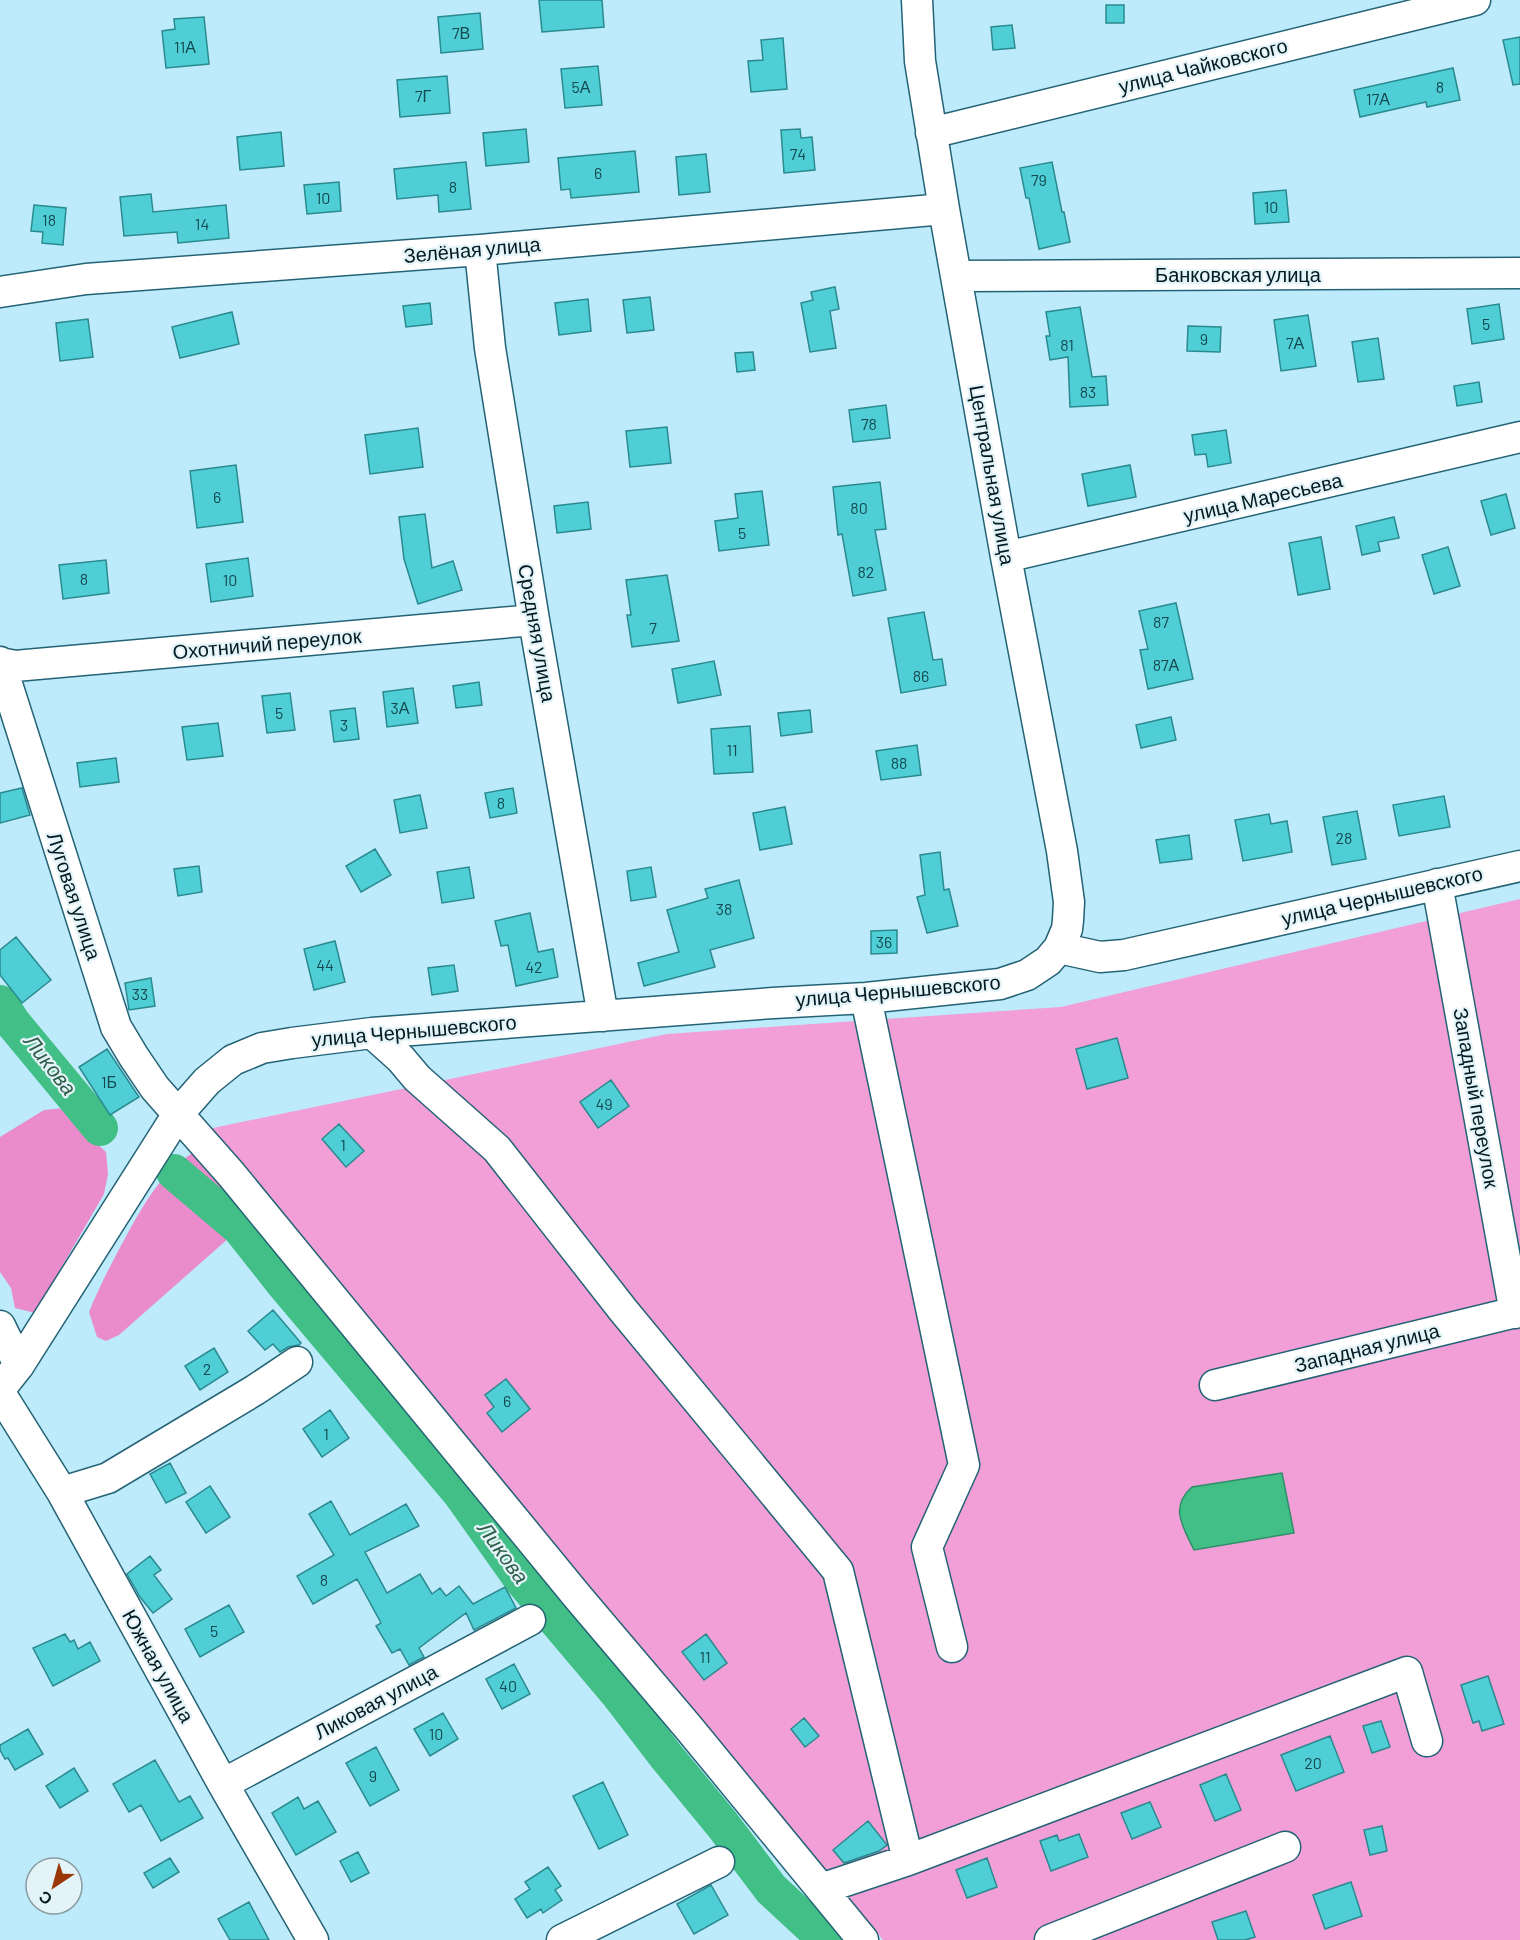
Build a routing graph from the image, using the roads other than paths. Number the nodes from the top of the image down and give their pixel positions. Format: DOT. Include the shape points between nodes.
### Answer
graph roads {
  1 [pos="916,0"];
  2 [pos="1475,0"];
  3 [pos="931,133"];
  4 [pos="944,208"];
  5 [pos="480,250"];
  6 [pos="1520,273"];
  7 [pos="957,276"];
  8 [pos="0,292"];
  9 [pos="1520,437"];
  10 [pos="1006,557"];
  11 [pos="534,620"];
  12 [pos="0,663"];
  13 [pos="1520,866"];
  14 [pos="1437,884"];
  15 [pos="1059,948"];
  16 [pos="866,998"];
  17 [pos="603,1016"];
  18 [pos="372,1033"];
  19 [pos="178,1114"];
  20 [pos="1517,1312"];
  21 [pos="0,1326"];
  22 [pos="297,1362"];
  23 [pos="6,1383"];
  24 [pos="1215,1385"];
  25 [pos="63,1492"];
  26 [pos="530,1620"];
  27 [pos="952,1647"];
  28 [pos="1427,1742"];
  29 [pos="223,1784"];
  30 [pos="1286,1847"];
  31 [pos="908,1860"];
  32 [pos="719,1862"];
  33 [pos="821,1889"];
  34 [pos="313,1940"];
  35 [pos="562,1940"];
  36 [pos="863,1940"];
  37 [pos="1050,1940"];
  1 -- 3 [label="street, Центральная улица"];
  2 -- 3 [label="street, улица Чайковского"];
  3 -- 4 [label="street, Центральная улица"];
  4 -- 5 [label="street, Зелёная улица"];
  4 -- 7 [label="street, Центральная улица"];
  5 -- 8 [label="street, Зелёная улица" via="86,279"];
  5 -- 11 [label="street, Средняя улица" via="490,348"];
  6 -- 7 [label="street, Банковская улица"];
  7 -- 10 [label="street, Центральная улица"];
  9 -- 10 [label="street, улица Маресьева"];
  10 -- 15 [label="street, Центральная улица" via="1069,902 1067,928"];
  11 -- 12 [label="street, Охотничий переулок" via="15,666"];
  11 -- 17 [label="street, Средняя улица"];
  12 -- 19 [label="street, Луговая улица" via="116,1027 155,1088"];
  13 -- 14 [label="street, улица Чернышевского"];
  14 -- 15 [label="street, улица Чернышевского" via="1124,955 1100,957"];
  14 -- 20 [label="street, Западный переулок"];
  15 -- 16 [label="street, улица Чернышевского" via="1027,975 1000,984"];
  16 -- 17 [label="street, улица Чернышевского"];
  16 -- 27 [label="street" via="964,1465 927,1547"];
  17 -- 18 [label="street, улица Чернышевского"];
  18 -- 19 [label="street, улица Чернышевского" via="262,1048 233,1060 207,1081"];
  18 -- 31 [label="street" via="497,1149 623,1310 838,1571"];
  19 -- 23 [label="street, улица Чернышевского"];
  19 -- 33 [label="street, Луговая улица"];
  20 -- 24 [label="street, Западная улица"];
  21 -- 23 [label="street, Южная улица"];
  22 -- 25 [label="street" via="108,1478"];
  23 -- 25 [label="street, Южная улица"];
  25 -- 29 [label="street, Южная улица"];
  26 -- 29 [label="street, Ликовая улица"];
  28 -- 31 [label="street" via="1407,1672"];
  29 -- 34 [label="street, Южная улица"];
  30 -- 37 [label="street"];
  31 -- 33 [label="street"];
  32 -- 35 [label="street"];
  33 -- 36 [label="street, Луговая улица"];
}
